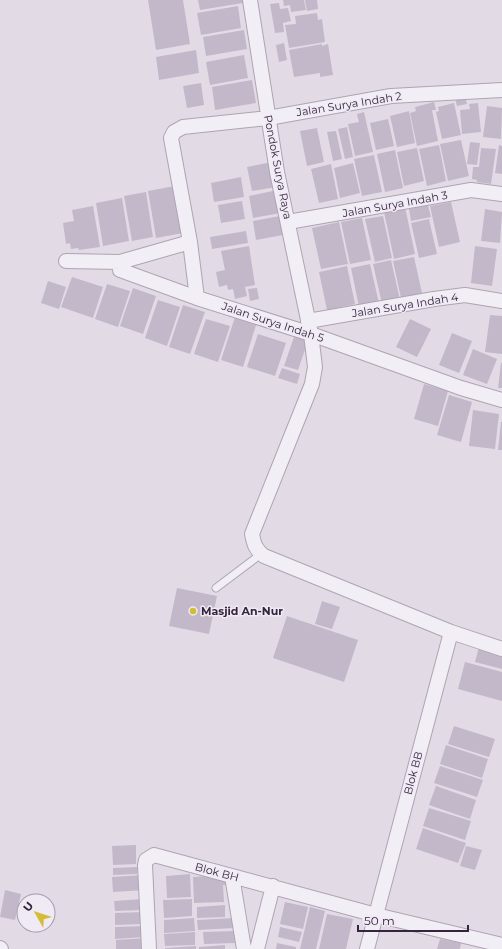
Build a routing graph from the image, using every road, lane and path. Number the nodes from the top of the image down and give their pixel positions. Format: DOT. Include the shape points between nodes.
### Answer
graph roads {
  1 [pos="250,0"];
  2 [pos="502,90"];
  3 [pos="268,118"];
  4 [pos="502,194"];
  5 [pos="288,222"];
  6 [pos="190,242"];
  7 [pos="66,261"];
  8 [pos="120,262"];
  9 [pos="197,298"];
  10 [pos="502,301"];
  11 [pos="310,327"];
  12 [pos="502,400"];
  13 [pos="261,554"];
  14 [pos="216,588"];
  15 [pos="451,632"];
  16 [pos="502,649"];
  17 [pos="232,876"];
  18 [pos="273,886"];
  19 [pos="376,915"];
  20 [pos="502,944"];
  21 [pos="150,949"];
  22 [pos="244,949"];
  23 [pos="257,949"];
  24 [pos="367,949"];
  1 -- 3 [label="street, Pondok Surya Raya"];
  2 -- 3 [label="street, Jalan Surya Indah 2" via="390,96"];
  3 -- 5 [label="street, Pondok Surya Raya"];
  3 -- 6 [label="street, Jalan Surya Indah 2" via="183,126 174,132 171,138"];
  4 -- 5 [label="street, Jalan Surya Indah 3" via="471,190"];
  5 -- 11 [label="street, Pondok Surya Raya"];
  6 -- 8 [label="street"];
  6 -- 9 [label="street, Jalan Surya Indah 2"];
  7 -- 8 [label="street"];
  8 -- 9 [label="street, Jalan Surya Indah 5" via="122,272"];
  9 -- 11 [label="street, Jalan Surya Indah 5"];
  10 -- 11 [label="street, Jalan Surya Indah 4" via="466,295 434,299"];
  11 -- 12 [label="street, Jalan Surya Indah 5" via="461,388"];
  11 -- 13 [label="street, Pondok Surya Raya" via="315,368 312,384 252,534 254,545"];
  13 -- 14 [label="lane"];
  13 -- 15 [label="street"];
  15 -- 16 [label="street"];
  15 -- 19 [label="street, Blok BB"];
  17 -- 18 [label="street, Blok BH"];
  17 -- 21 [label="street, Blok BH" via="154,855 150,857 145,865"];
  17 -- 22 [label="street"];
  18 -- 19 [label="street, Blok BH"];
  18 -- 23 [label="street"];
  19 -- 20 [label="street, Blok BH"];
  19 -- 24 [label="street, Blok BB"];
}
